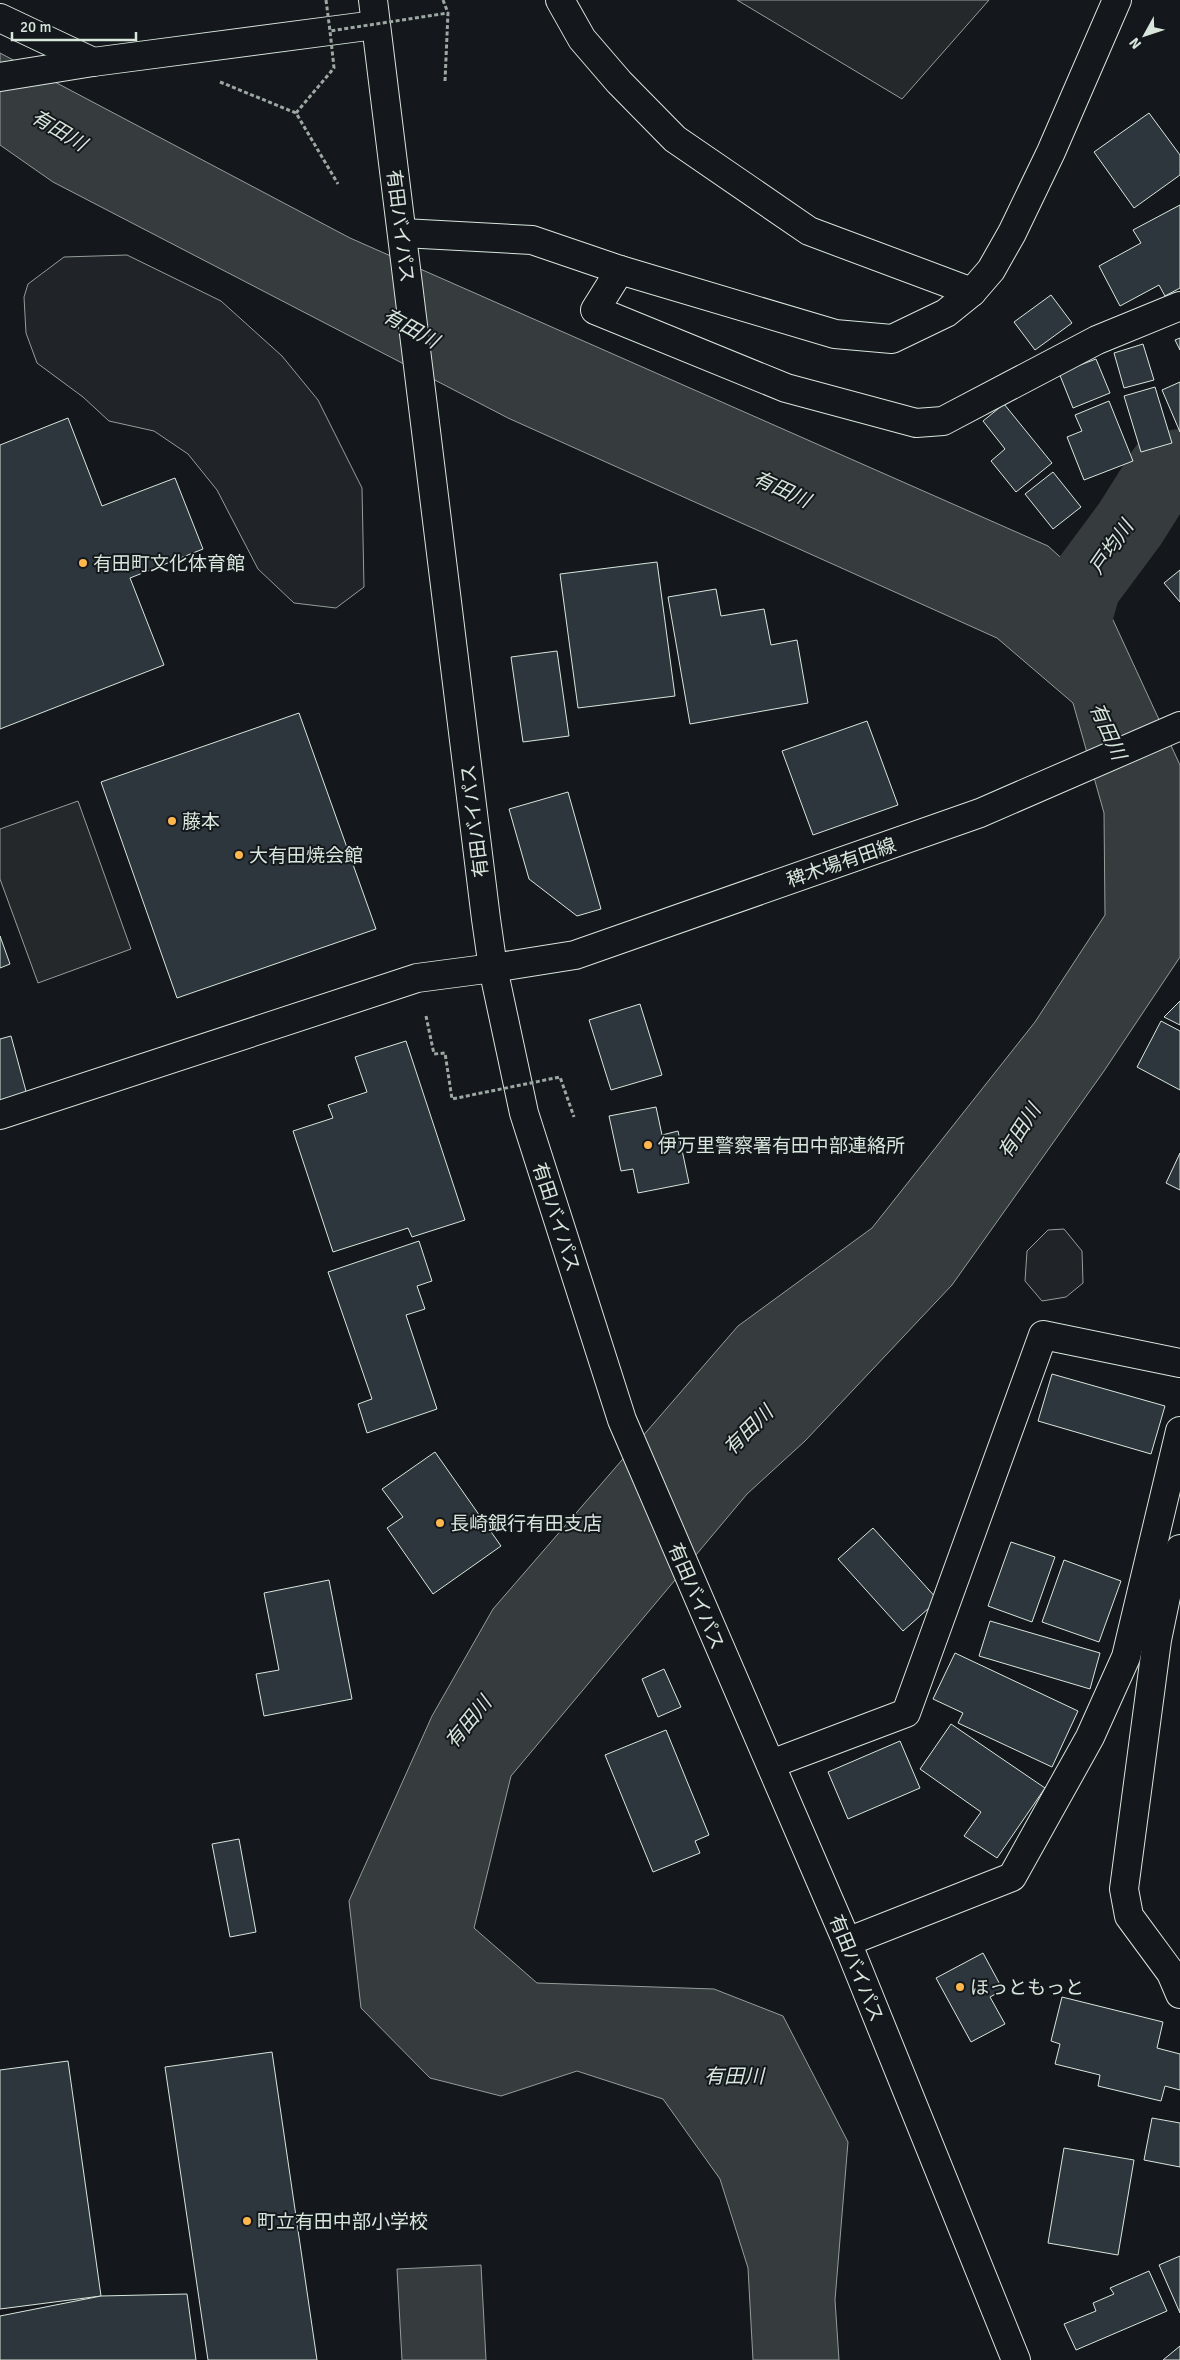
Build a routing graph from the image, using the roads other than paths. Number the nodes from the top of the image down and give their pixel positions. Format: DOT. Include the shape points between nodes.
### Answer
graph roads {
  1 [pos="560,0"];
  2 [pos="1117,0"];
  3 [pos="374,13"];
  4 [pos="0,18"];
  5 [pos="89,63"];
  6 [pos="0,77"];
  7 [pos="404,243"];
  8 [pos="620,270"];
  9 [pos="972,292"];
  10 [pos="1180,306"];
  11 [pos="1180,726"];
  12 [pos="493,968"];
  13 [pos="0,1115"];
  14 [pos="1180,1363"];
  15 [pos="1179,1439"];
  16 [pos="1180,1550"];
  17 [pos="771,1764"];
  18 [pos="847,1942"];
  19 [pos="1180,1994"];
  20 [pos="1016,2360"];
  1 -- 9 [label="main road" via="582,39 618,82 675,139 809,231"];
  2 -- 9 [label="main road" via="1052,152 1012,233 991,270"];
  3 -- 5 [label="main road"];
  3 -- 7 [label="main road, 有田バイパス"];
  4 -- 5 [label="main road"];
  5 -- 6 [label="main road"];
  7 -- 8 [label="main road" via="532,240"];
  7 -- 12 [label="main road, 有田バイパス"];
  8 -- 9 [label="main road" via="836,334 868,339 892,339 918,328 946,313"];
  8 -- 10 [label="main road" via="595,310 786,388 916,423 943,421 1097,340"];
  11 -- 12 [label="main road, 稗木場有田線" via="980,813 576,955"];
  12 -- 13 [label="main road, 稗木場有田線" via="417,978"];
  12 -- 17 [label="main road, 有田バイパス" via="524,1113 622,1420"];
  14 -- 17 [label="main road" via="1043,1335 906,1713"];
  15 -- 18 [label="main road" via="1126,1657 1090,1737 1012,1877"];
  16 -- 19 [label="main road" via="1157,1640 1124,1889 1128,1916 1171,1973"];
  17 -- 18 [label="main road, 有田バイパス"];
  18 -- 20 [label="main road, 有田バイパス"];
}
